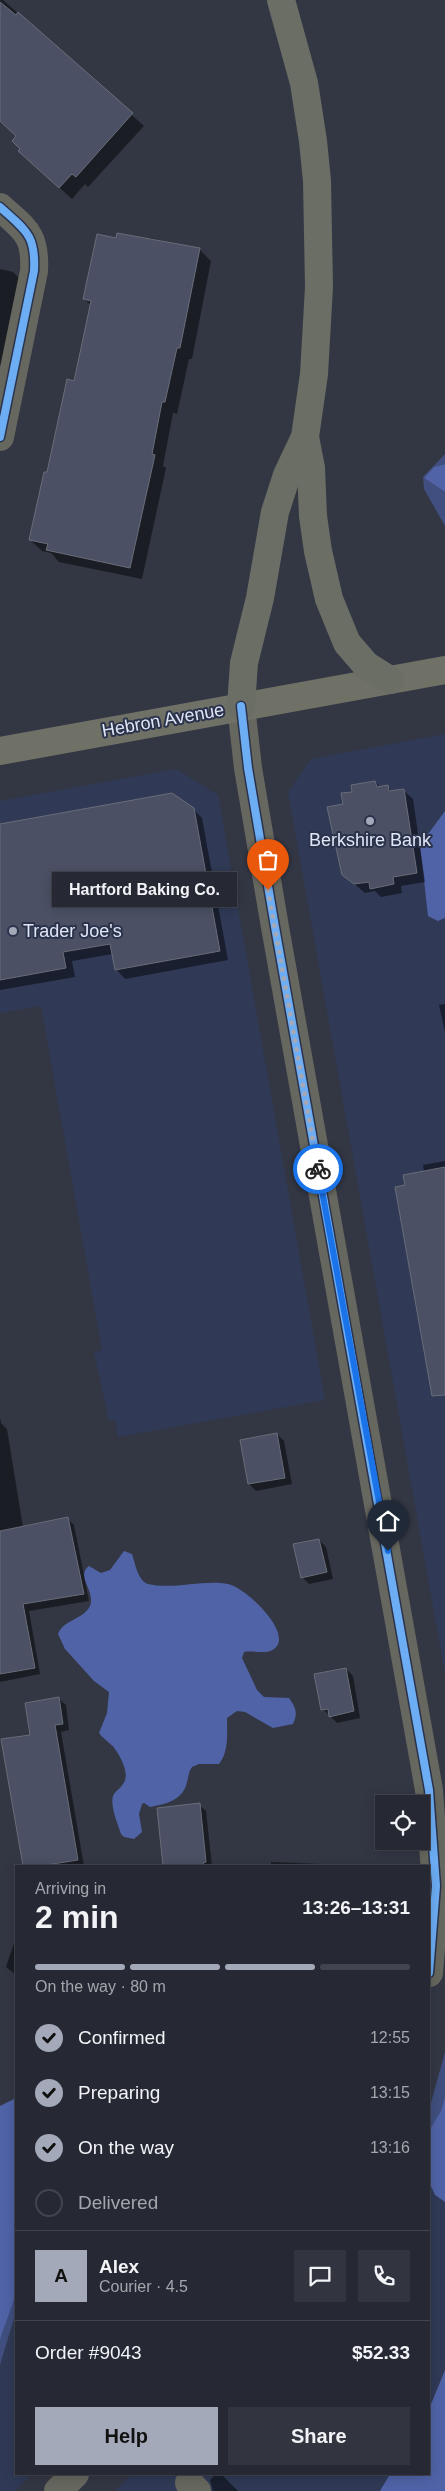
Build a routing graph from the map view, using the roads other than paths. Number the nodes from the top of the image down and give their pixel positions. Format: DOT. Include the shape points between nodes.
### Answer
graph roads {
  1 [pos="281,0"];
  2 [pos="0,207"];
  3 [pos="0,437"];
  4 [pos="305,437"];
  5 [pos="445,670"];
  6 [pos="390,680"];
  7 [pos="241,706"];
  8 [pos="0,750"];
  9 [pos="430,1963"];
  10 [pos="74,2475"];
  11 [pos="58,2491"];
  1 -- 4 [label="highway" via="309,108 319,211 320,287"];
  2 -- 3 [label="street" via="29,234 35,252 34,271"];
  4 -- 6 [label="highway" via="318,551 334,615 359,659"];
  4 -- 7 [label="highway" via="287,475 275,512 260,598 244,663"];
  5 -- 6 [label="main road, Hebron Avenue"];
  6 -- 7 [label="main road, Hebron Avenue"];
  7 -- 8 [label="main road, Hebron Avenue"];
  7 -- 9 [label="street" via="276,936 426,1770 436,1866"];
  10 -- 11 [label="street"];
}
